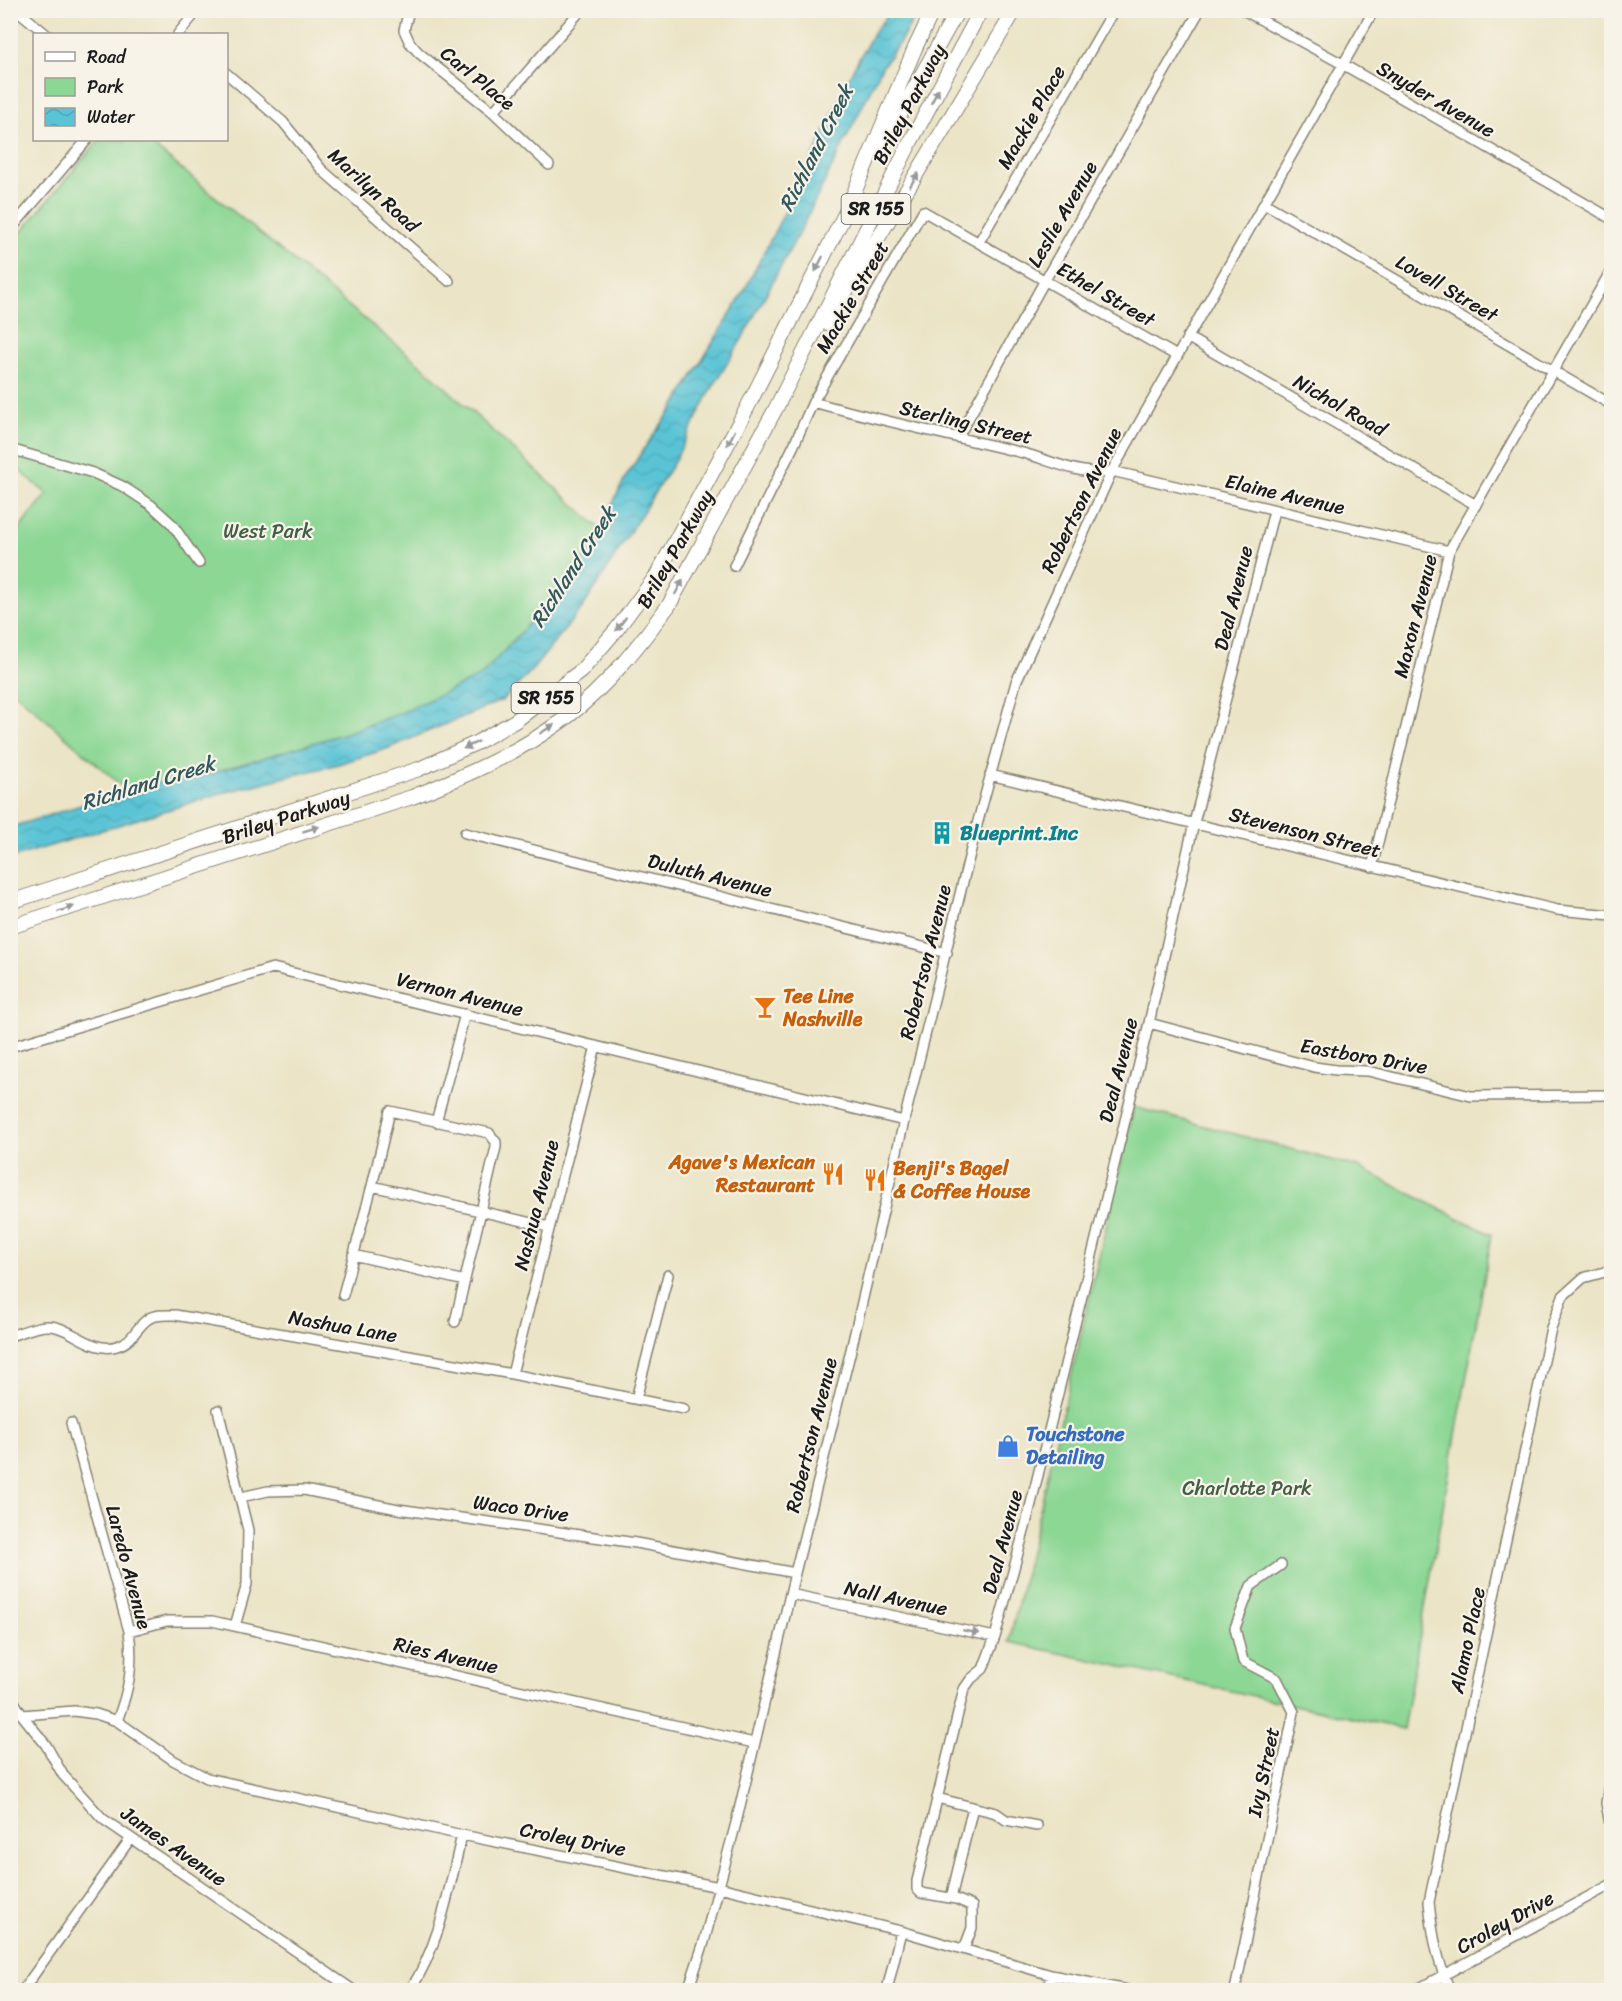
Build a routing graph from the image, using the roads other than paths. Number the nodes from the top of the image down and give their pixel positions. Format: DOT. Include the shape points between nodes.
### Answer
graph roads {
  1 [pos="17,10"];
  2 [pos="198,10"];
  3 [pos="409,10"];
  4 [pos="581,10"];
  5 [pos="933,10"];
  6 [pos="958,10"];
  7 [pos="981,10"];
  8 [pos="1014,10"];
  9 [pos="1114,10"];
  10 [pos="1200,10"];
  11 [pos="1243,10"];
  12 [pos="1374,10"];
  13 [pos="44,33"];
  14 [pos="180,33"];
  15 [pos="1343,66"];
  16 [pos="228,75"];
  17 [pos="493,112"];
  18 [pos="86,141"];
  19 [pos="549,165"];
  20 [pos="1264,203"];
  21 [pos="923,211"];
  22 [pos="846,212"];
  23 [pos="1611,219"];
  24 [pos="10,230"];
  25 [pos="979,242"];
  26 [pos="1611,269"];
  27 [pos="1045,280"];
  28 [pos="449,281"];
  29 [pos="1187,338"];
  30 [pos="1177,356"];
  31 [pos="1553,369"];
  32 [pos="813,402"];
  33 [pos="1611,405"];
  34 [pos="775,410"];
  35 [pos="958,437"];
  36 [pos="10,449"];
  37 [pos="1112,471"];
  38 [pos="1476,505"];
  39 [pos="1274,511"];
  40 [pos="1449,551"];
  41 [pos="199,563"];
  42 [pos="734,566"];
  43 [pos="990,776"];
  44 [pos="1194,823"];
  45 [pos="465,833"];
  46 [pos="1372,867"];
  47 [pos="10,902"];
  48 [pos="1611,915"];
  49 [pos="10,927"];
  50 [pos="947,953"];
  51 [pos="465,1014"];
  52 [pos="1149,1023"];
  53 [pos="596,1046"];
  54 [pos="10,1047"];
  55 [pos="1611,1095"];
  56 [pos="904,1121"];
  57 [pos="436,1122"];
  58 [pos="372,1186"];
  59 [pos="480,1211"];
  60 [pos="549,1227"];
  61 [pos="353,1255"];
  62 [pos="1611,1270"];
  63 [pos="668,1275"];
  64 [pos="465,1281"];
  65 [pos="343,1295"];
  66 [pos="455,1322"];
  67 [pos="10,1336"];
  68 [pos="512,1374"];
  69 [pos="636,1399"];
  70 [pos="684,1409"];
  71 [pos="218,1410"];
  72 [pos="71,1423"];
  73 [pos="241,1497"];
  74 [pos="1281,1565"];
  75 [pos="795,1572"];
  76 [pos="790,1594"];
  77 [pos="235,1626"];
  78 [pos="129,1631"];
  79 [pos="995,1637"];
  80 [pos="10,1695"];
  81 [pos="22,1715"];
  82 [pos="117,1721"];
  83 [pos="754,1743"];
  84 [pos="1611,1769"];
  85 [pos="937,1798"];
  86 [pos="973,1807"];
  87 [pos="1037,1826"];
  88 [pos="462,1835"];
  89 [pos="1611,1835"];
  90 [pos="130,1838"];
  91 [pos="1611,1884"];
  92 [pos="719,1887"];
  93 [pos="951,1899"];
  94 [pos="901,1931"];
  95 [pos="964,1949"];
  96 [pos="1051,1975"];
  97 [pos="1443,1976"];
  98 [pos="23,1990"];
  99 [pos="353,1990"];
  100 [pos="410,1990"];
  101 [pos="688,1990"];
  102 [pos="887,1990"];
  103 [pos="1048,1990"];
  104 [pos="1127,1990"];
  105 [pos="1235,1990"];
  106 [pos="1416,1990"];
  107 [pos="1450,1990"];
  1 -- 13 [label="street"];
  2 -- 14 [label="street"];
  3 -- 17 [label="street, Carl Place" via="404,30 410,43"];
  4 -- 17 [label="street"];
  5 -- 22 [label="highway, Briley Parkway / SR 155"];
  6 -- 22 [label="highway"];
  34 -- 7 [label="highway, Briley Parkway / SR 155, one-way"];
  34 -- 8 [label="highway, one-way"];
  9 -- 25 [label="street, Mackie Place"];
  10 -- 27 [label="street, Leslie Avenue"];
  11 -- 15 [label="street, Snyder Avenue"];
  12 -- 15 [label="street, Robertson Avenue"];
  15 -- 20 [label="street, Robertson Avenue"];
  15 -- 23 [label="street, Snyder Avenue"];
  16 -- 28 [label="street, Marilyn Road" via="283,122 322,170"];
  17 -- 19 [label="street, Carl Place"];
  18 -- 24 [label="street"];
  20 -- 29 [label="street, Robertson Avenue"];
  20 -- 31 [label="street, Lovell Street"];
  21 -- 25 [label="street, Ethel Street"];
  21 -- 32 [label="street, Mackie Street"];
  22 -- 47 [label="highway, Briley Parkway / SR 155, one-way" via="657,575 581,670 515,721 419,769"];
  25 -- 27 [label="street, Ethel Street"];
  26 -- 31 [label="street, Maxon Avenue"];
  27 -- 30 [label="street, Ethel Street"];
  27 -- 35 [label="street, Leslie Avenue"];
  29 -- 30 [label="street, Robertson Avenue"];
  29 -- 38 [label="street, Nichol Road"];
  30 -- 37 [label="street, Robertson Avenue"];
  31 -- 33 [label="street, Lovell Street"];
  31 -- 38 [label="street, Maxon Avenue"];
  32 -- 35 [label="street, Sterling Street"];
  32 -- 42 [label="street, Mackie Street"];
  49 -- 34 [label="highway, Briley Parkway / SR 155, one-way" via="412,797 475,772 567,717 606,681 669,605"];
  35 -- 37 [label="street, Sterling Street" via="1096,474"];
  36 -- 41 [label="street" via="93,473 122,486 172,524"];
  37 -- 39 [label="street, Elaine Avenue"];
  37 -- 43 [label="street, Robertson Avenue" via="1016,682"];
  38 -- 40 [label="street, Maxon Avenue"];
  39 -- 40 [label="street, Elaine Avenue"];
  39 -- 44 [label="street, Deal Avenue"];
  40 -- 46 [label="street, Maxon Avenue"];
  43 -- 44 [label="street, Stevenson Street"];
  43 -- 50 [label="street, Robertson Avenue"];
  44 -- 46 [label="street, Stevenson Street"];
  44 -- 52 [label="street, Deal Avenue"];
  45 -- 50 [label="street, Duluth Avenue"];
  46 -- 48 [label="street, Stevenson Street" via="1557,910"];
  50 -- 56 [label="street, Robertson Avenue"];
  51 -- 53 [label="street, Vernon Avenue"];
  51 -- 54 [label="street, Vernon Avenue" via="273,968"];
  51 -- 57 [label="street"];
  52 -- 55 [label="street, Eastboro Drive" via="1314,1067 1368,1071 1471,1096"];
  52 -- 79 [label="street, Deal Avenue"];
  53 -- 56 [label="street, Vernon Avenue"];
  53 -- 60 [label="street, Nashua Avenue"];
  56 -- 75 [label="street, Robertson Avenue"];
  57 -- 58 [label="street" via="390,1111"];
  57 -- 59 [label="street" via="489,1133 496,1142"];
  58 -- 59 [label="street"];
  58 -- 61 [label="street"];
  59 -- 60 [label="street"];
  59 -- 64 [label="street"];
  60 -- 68 [label="street, Nashua Avenue"];
  61 -- 64 [label="street"];
  61 -- 65 [label="street"];
  62 -- 97 [label="street, Alamo Place" via="1583,1278 1563,1296 1551,1328 1429,1902 1432,1938"];
  63 -- 69 [label="street"];
  64 -- 66 [label="street"];
  67 -- 68 [label="street, Nashua Lane" via="55,1326 98,1346 115,1347 131,1339 147,1319 175,1314"];
  68 -- 69 [label="street, Nashua Lane"];
  69 -- 70 [label="street, Nashua Lane"];
  71 -- 73 [label="street"];
  72 -- 78 [label="street, Laredo Avenue"];
  73 -- 75 [label="street, Waco Drive" via="304,1490 398,1509 636,1543"];
  73 -- 77 [label="street" via="248,1530 248,1584"];
  74 -- 105 [label="street, Ivy Street" via="1251,1586 1235,1628 1243,1661 1277,1679 1294,1712"];
  75 -- 76 [label="street, Robertson Avenue"];
  76 -- 79 [label="street, Nall Avenue, one-way"];
  76 -- 83 [label="street, Robertson Avenue"];
  77 -- 78 [label="street, Ries Avenue" via="167,1621"];
  77 -- 83 [label="street, Ries Avenue"];
  78 -- 82 [label="street, Laredo Avenue" via="132,1652 128,1690"];
  79 -- 85 [label="street, Deal Avenue" via="983,1669 964,1689"];
  80 -- 81 [label="street, James Avenue"];
  81 -- 82 [label="street, Croley Drive" via="74,1711"];
  81 -- 90 [label="street, James Avenue" via="63,1775 103,1819"];
  82 -- 88 [label="street, Croley Drive" via="207,1778"];
  83 -- 92 [label="street, Robertson Avenue"];
  84 -- 89 [label="street" via="1606,1803"];
  85 -- 86 [label="street"];
  85 -- 93 [label="street, Deal Avenue" via="917,1889"];
  86 -- 87 [label="street" via="1006,1820"];
  86 -- 93 [label="street"];
  88 -- 92 [label="street, Croley Drive"];
  88 -- 100 [label="street" via="443,1916 423,1972"];
  90 -- 98 [label="street"];
  90 -- 99 [label="street, James Avenue"];
  91 -- 97 [label="street, Croley Drive"];
  92 -- 94 [label="street, Croley Drive"];
  92 -- 101 [label="street, Robertson Avenue"];
  93 -- 95 [label="street" via="972,1906 972,1928"];
  94 -- 95 [label="street, Croley Drive"];
  94 -- 102 [label="street"];
  95 -- 96 [label="street, Croley Drive"];
  96 -- 103 [label="street"];
  96 -- 104 [label="street, Croley Drive"];
  97 -- 106 [label="street, Croley Drive"];
  97 -- 107 [label="street, Alamo Place"];
}
